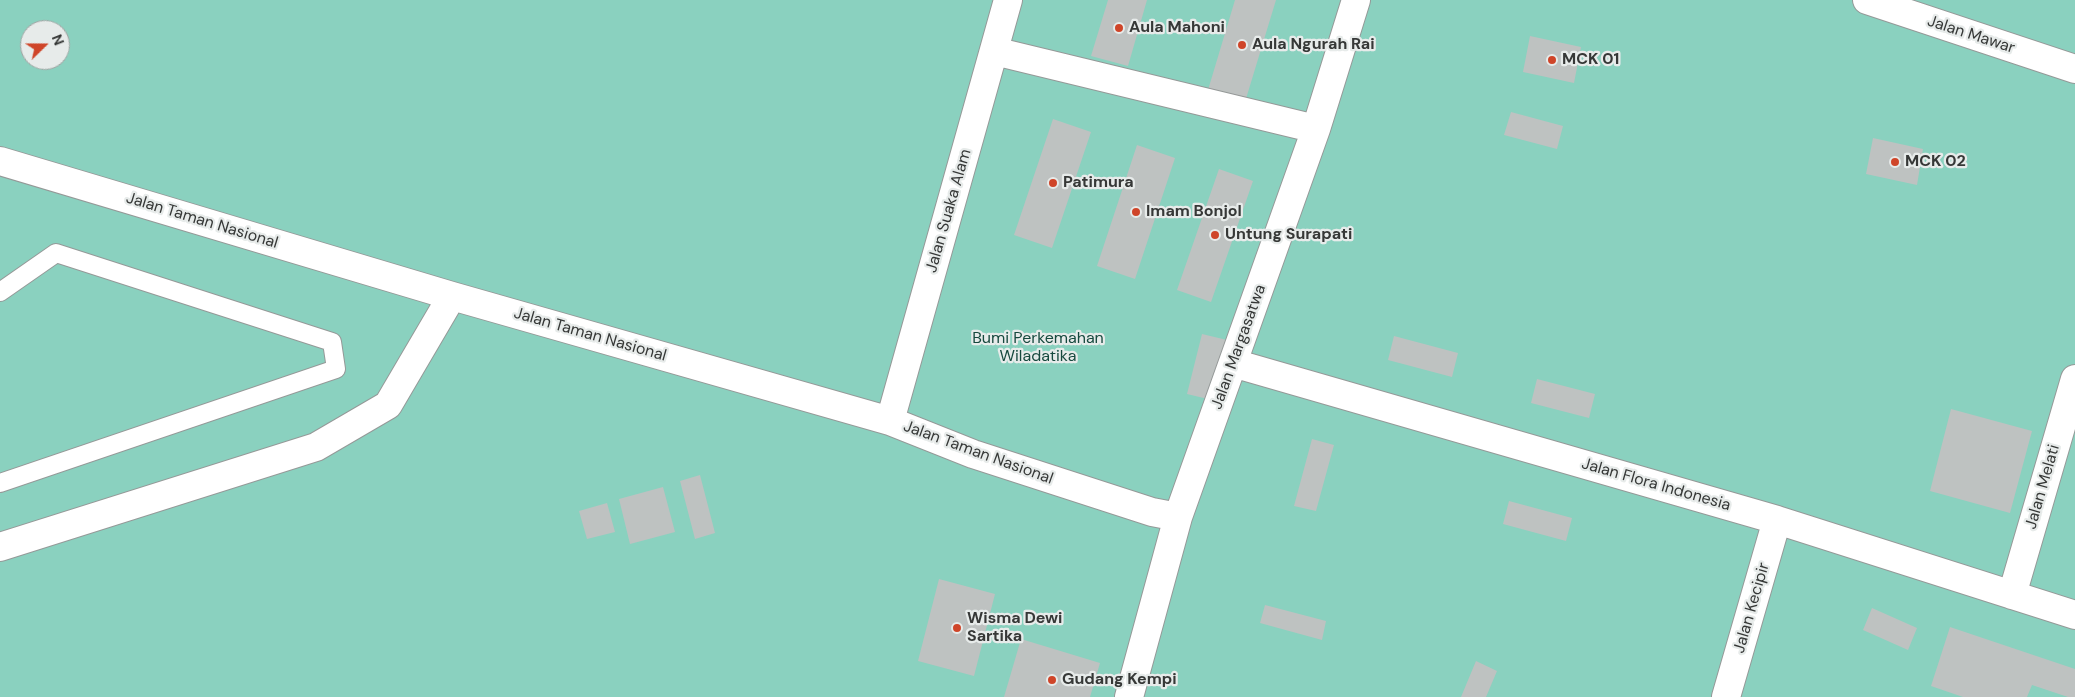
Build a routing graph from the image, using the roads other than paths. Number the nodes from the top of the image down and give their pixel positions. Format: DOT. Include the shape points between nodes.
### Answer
graph roads {
  1 [pos="1008,0"];
  2 [pos="1356,0"];
  3 [pos="1868,0"];
  4 [pos="994,51"];
  5 [pos="2075,69"];
  6 [pos="1316,129"];
  7 [pos="0,161"];
  8 [pos="0,292"];
  9 [pos="452,296"];
  10 [pos="1233,363"];
  11 [pos="2075,379"];
  12 [pos="890,421"];
  13 [pos="0,483"];
  14 [pos="1178,517"];
  15 [pos="1777,520"];
  16 [pos="0,547"];
  17 [pos="2012,595"];
  18 [pos="2075,615"];
  19 [pos="1129,697"];
  20 [pos="1726,697"];
  1 -- 4 [label="street, Jalan Suaka Alam"];
  2 -- 6 [label="street, Jalan Margasatwa"];
  3 -- 5 [label="street, Jalan Mawar"];
  4 -- 6 [label="street"];
  4 -- 12 [label="street, Jalan Suaka Alam"];
  6 -- 10 [label="street, Jalan Margasatwa"];
  7 -- 9 [label="street, Jalan Taman Nasional"];
  8 -- 13 [label="lane" via="56,253 332,342 336,369"];
  9 -- 12 [label="street, Jalan Taman Nasional"];
  9 -- 16 [label="street" via="388,405 316,447"];
  10 -- 14 [label="street, Jalan Margasatwa"];
  10 -- 15 [label="street, Jalan Flora Indonesia"];
  11 -- 17 [label="street, Jalan Melati"];
  12 -- 14 [label="street, Jalan Taman Nasional" via="973,454 1152,512"];
  14 -- 19 [label="street, Jalan Margasatwa"];
  15 -- 17 [label="street, Jalan Flora Indonesia"];
  15 -- 20 [label="street, Jalan Kecipir"];
  17 -- 18 [label="street, Jalan Flora Indonesia"];
}
